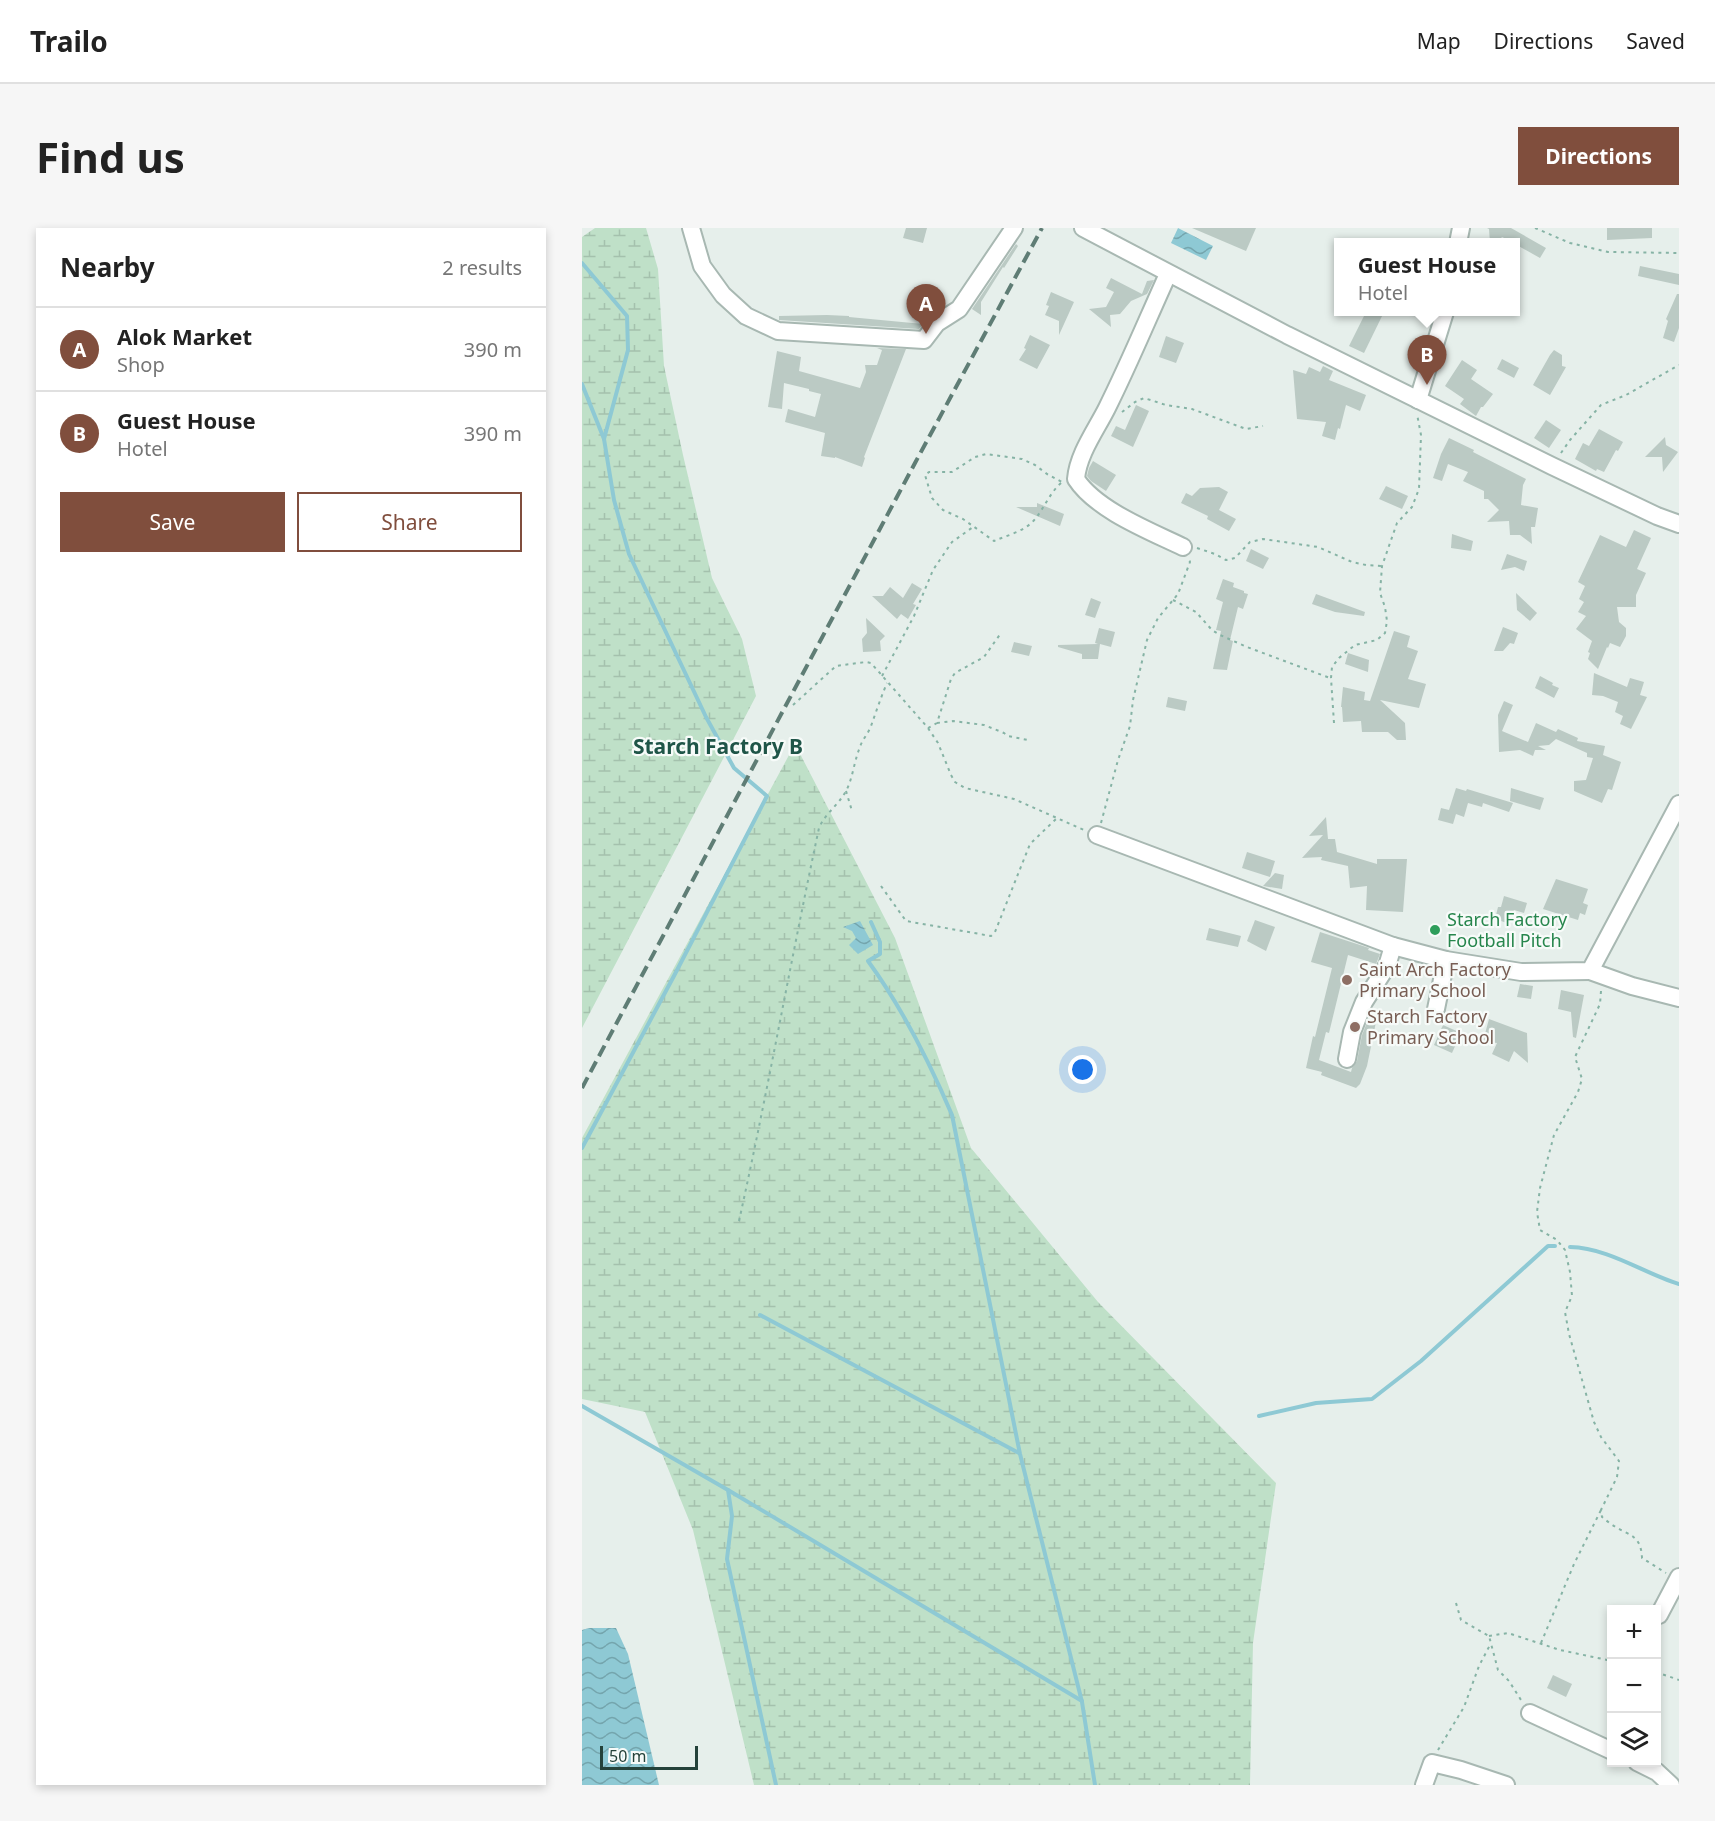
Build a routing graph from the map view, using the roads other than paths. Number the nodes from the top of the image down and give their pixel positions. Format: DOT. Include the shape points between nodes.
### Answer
graph roads {
  1 [pos="691,228"];
  2 [pos="1014,228"];
  3 [pos="1083,228"];
  4 [pos="1168,274"];
  5 [pos="1444,316"];
  6 [pos="1418,400"];
  7 [pos="1679,524"];
  8 [pos="1184,547"];
  9 [pos="1679,804"];
  10 [pos="1097,835"];
  11 [pos="1393,946"];
  12 [pos="1446,960"];
  13 [pos="1596,974"];
  14 [pos="1679,998"];
  15 [pos="1436,1009"];
  16 [pos="1347,1059"];
  17 [pos="1678,1579"];
  18 [pos="1661,1611"];
  19 [pos="1530,1713"];
  20 [pos="1607,1748"];
  21 [pos="1647,1767"];
  22 [pos="1424,1785"];
  23 [pos="1506,1785"];
  24 [pos="1671,1785"];
  1 -- 2 [label="street" via="702,266 723,295 746,316 778,331 924,340 938,323 959,309"];
  3 -- 4 [label="street"];
  4 -- 6 [label="street"];
  4 -- 8 [label="street" via="1069,481 1123,518"];
  5 -- 6 [label="street"];
  6 -- 7 [label="street"];
  9 -- 13 [label="street"];
  10 -- 11 [label="street"];
  11 -- 12 [label="street"];
  11 -- 16 [label="street" via="1387,966 1352,1032"];
  12 -- 13 [label="street" via="1521,972"];
  12 -- 15 [label="street"];
  13 -- 14 [label="street"];
  17 -- 18 [label="street"];
  19 -- 20 [label="street"];
  21 -- 24 [label="street"];
  22 -- 23 [label="street" via="1432,1763"];
}
